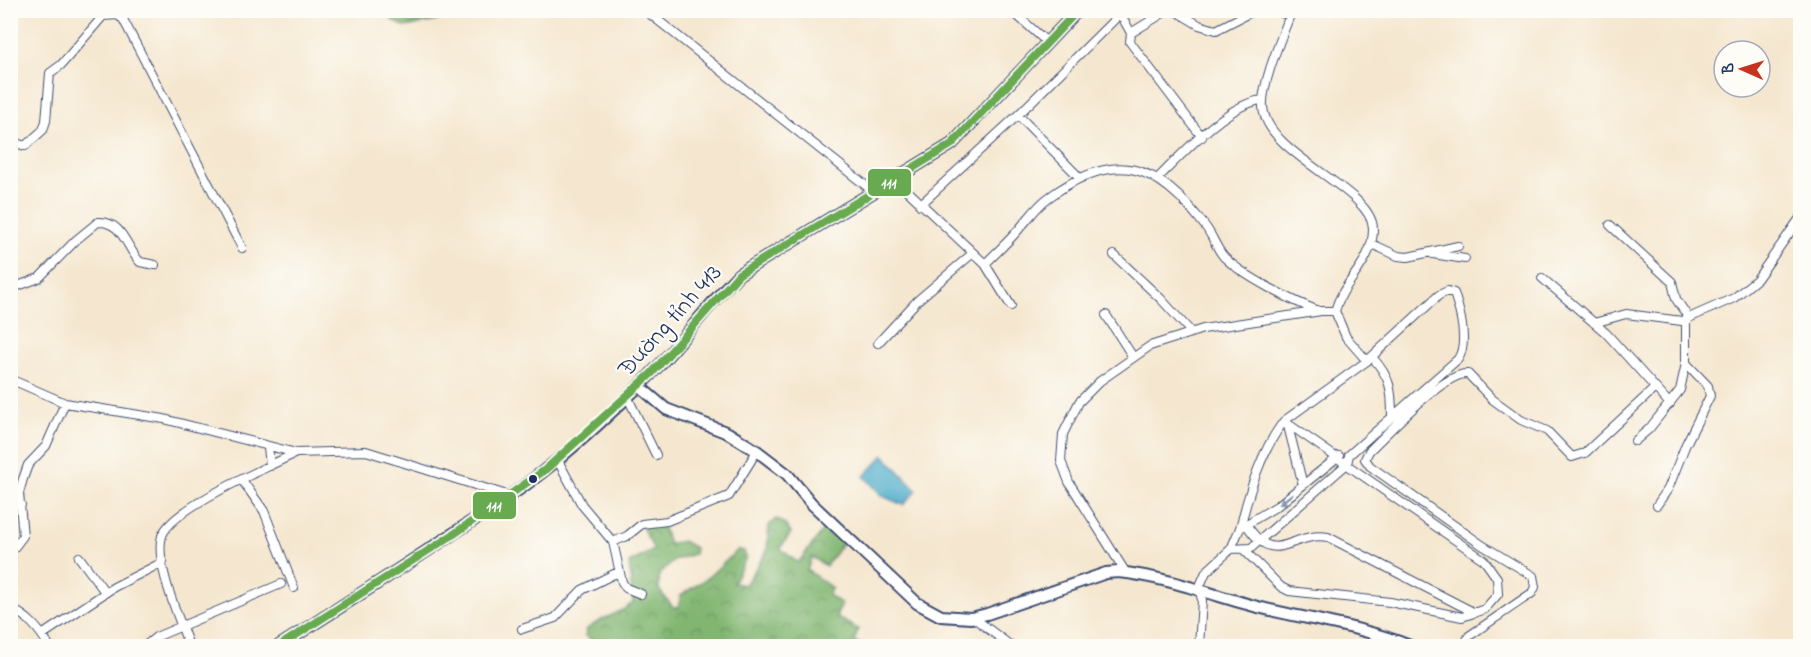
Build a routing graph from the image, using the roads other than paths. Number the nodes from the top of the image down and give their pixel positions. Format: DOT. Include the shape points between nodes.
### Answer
graph roads {
  1 [pos="645,10"];
  2 [pos="1011,10"];
  3 [pos="1078,10"];
  4 [pos="1168,10"];
  5 [pos="1174,10"];
  6 [pos="1255,10"];
  7 [pos="1274,10"];
  8 [pos="1291,13"];
  9 [pos="123,15"];
  10 [pos="1131,33"];
  11 [pos="1048,43"];
  12 [pos="1263,100"];
  13 [pos="1018,115"];
  14 [pos="1202,137"];
  15 [pos="10,141"];
  16 [pos="1158,177"];
  17 [pos="1080,178"];
  18 [pos="895,179"];
  19 [pos="874,192"];
  20 [pos="920,205"];
  21 [pos="1800,218"];
  22 [pos="1610,225"];
  23 [pos="1372,244"];
  24 [pos="1458,246"];
  25 [pos="242,248"];
  26 [pos="1432,253"];
  27 [pos="973,254"];
  28 [pos="1114,255"];
  29 [pos="1465,259"];
  30 [pos="985,264"];
  31 [pos="155,265"];
  32 [pos="1542,278"];
  33 [pos="10,289"];
  34 [pos="1011,306"];
  35 [pos="1321,311"];
  36 [pos="1335,311"];
  37 [pos="1106,315"];
  38 [pos="1686,320"];
  39 [pos="1594,322"];
  40 [pos="1191,332"];
  41 [pos="878,343"];
  42 [pos="1133,357"];
  43 [pos="1369,359"];
  44 [pos="1686,363"];
  45 [pos="10,379"];
  46 [pos="639,386"];
  47 [pos="1655,388"];
  48 [pos="627,396"];
  49 [pos="65,403"];
  50 [pos="1670,404"];
  51 [pos="1392,417"];
  52 [pos="1286,423"];
  53 [pos="1635,441"];
  54 [pos="268,447"];
  55 [pos="757,451"];
  56 [pos="296,453"];
  57 [pos="656,455"];
  58 [pos="1336,456"];
  59 [pos="557,459"];
  60 [pos="1348,460"];
  61 [pos="270,466"];
  62 [pos="242,480"];
  63 [pos="1303,485"];
  64 [pos="510,496"];
  65 [pos="10,504"];
  66 [pos="21,505"];
  67 [pos="1658,505"];
  68 [pos="1243,526"];
  69 [pos="613,542"];
  70 [pos="1258,542"];
  71 [pos="1231,549"];
  72 [pos="1243,549"];
  73 [pos="10,553"];
  74 [pos="79,557"];
  75 [pos="163,562"];
  76 [pos="618,572"];
  77 [pos="1126,573"];
  78 [pos="280,584"];
  79 [pos="294,588"];
  80 [pos="1199,588"];
  81 [pos="105,592"];
  82 [pos="641,594"];
  83 [pos="10,609"];
  84 [pos="1475,613"];
  85 [pos="974,618"];
  86 [pos="182,627"];
  87 [pos="522,629"];
  88 [pos="42,635"];
  89 [pos="49,646"];
  90 [pos="145,646"];
  91 [pos="189,646"];
  92 [pos="279,646"];
  93 [pos="1011,646"];
  94 [pos="1199,646"];
  95 [pos="1410,646"];
  96 [pos="1464,646"];
  1 -- 19 [label="street"];
  2 -- 11 [label="street"];
  3 -- 11 [label="main road, Đường tỉnh 413"];
  4 -- 10 [label="street"];
  5 -- 6 [label="street" via="1216,30"];
  7 -- 8 [label="street"];
  8 -- 12 [label="street"];
  9 -- 15 [label="street" via="103,16 50,73 43,130 24,146"];
  9 -- 25 [label="street"];
  10 -- 13 [label="street" via="1128,23 1116,16"];
  10 -- 14 [label="street" via="1130,42"];
  11 -- 18 [label="main road, Đường tỉnh 413" via="952,144"];
  12 -- 14 [label="street" via="1227,115"];
  12 -- 23 [label="street" via="1269,129 1371,215"];
  13 -- 17 [label="street"];
  13 -- 20 [label="street"];
  14 -- 16 [label="street"];
  16 -- 17 [label="street" via="1123,168 1096,171"];
  16 -- 35 [label="street" via="1186,201 1227,260 1300,304"];
  17 -- 30 [label="street" via="1046,199"];
  18 -- 19 [label="main road, Đường tỉnh 413"];
  18 -- 20 [label="street"];
  19 -- 46 [label="main road, Đường tỉnh 413" via="739,274 710,303 686,338"];
  20 -- 27 [label="street"];
  21 -- 38 [label="street" via="1746,289"];
  22 -- 38 [label="street" via="1675,286 1676,299"];
  23 -- 26 [label="street" via="1398,256"];
  23 -- 36 [label="street"];
  24 -- 26 [label="street"];
  26 -- 29 [label="street"];
  27 -- 30 [label="street"];
  27 -- 41 [label="street" via="918,300"];
  28 -- 40 [label="street"];
  30 -- 34 [label="street"];
  31 -- 33 [label="street" via="140,262 118,230 98,222 39,278"];
  32 -- 39 [label="street"];
  35 -- 36 [label="street"];
  35 -- 40 [label="street"];
  36 -- 43 [label="street" via="1346,337"];
  37 -- 42 [label="street"];
  38 -- 39 [label="street" via="1626,314"];
  38 -- 44 [label="street"];
  39 -- 47 [label="street"];
  40 -- 42 [label="street" via="1150,346"];
  42 -- 77 [label="street" via="1079,402 1060,449 1068,482"];
  43 -- 51 [label="street" via="1386,374 1392,393"];
  43 -- 51 [label="street" via="1439,295 1454,293 1463,335 1461,354"];
  43 -- 52 [label="street"];
  44 -- 50 [label="street" via="1680,390"];
  44 -- 67 [label="street" via="1708,386 1710,396"];
  45 -- 49 [label="street"];
  46 -- 48 [label="main road, Đường tỉnh 413"];
  46 -- 55 [label="main road" via="666,409 728,433"];
  47 -- 50 [label="street"];
  47 -- 96 [label="street" via="1585,453 1572,457 1547,431 1521,420 1492,399 1468,374 1460,374 1430,394 1369,451 1365,459 1370,466 1533,576 1532,592 1469,636"];
  48 -- 57 [label="street"];
  48 -- 59 [label="main road, Đường tỉnh 413"];
  49 -- 54 [label="street" via="164,419"];
  49 -- 66 [label="street" via="44,449 28,465 19,493"];
  50 -- 53 [label="street"];
  51 -- 60 [label="street"];
  52 -- 58 [label="street"];
  52 -- 63 [label="street"];
  52 -- 68 [label="street" via="1276,433 1252,485"];
  54 -- 56 [label="street"];
  54 -- 61 [label="street"];
  55 -- 69 [label="street" via="729,496 667,521 642,524"];
  55 -- 85 [label="main road" via="787,474 812,504 917,603 941,616"];
  56 -- 61 [label="street"];
  56 -- 64 [label="street" via="366,451"];
  58 -- 60 [label="street"];
  58 -- 63 [label="street"];
  59 -- 64 [label="main road, Đường tỉnh 413"];
  59 -- 69 [label="street" via="582,505"];
  60 -- 70 [label="street"];
  60 -- 84 [label="street" via="1494,570 1498,594 1485,609"];
  61 -- 62 [label="street"];
  62 -- 75 [label="street" via="195,504 172,522 162,537"];
  62 -- 79 [label="street" via="264,511"];
  63 -- 68 [label="street, one-way" via="1268,513"];
  64 -- 92 [label="main road, Đường tỉnh 413"];
  65 -- 66 [label="street"];
  66 -- 73 [label="street" via="23,536"];
  68 -- 70 [label="street"];
  68 -- 71 [label="street"];
  69 -- 76 [label="street"];
  70 -- 72 [label="street"];
  70 -- 84 [label="street" via="1271,546 1328,537"];
  71 -- 72 [label="street"];
  71 -- 80 [label="street" via="1206,572"];
  72 -- 84 [label="street" via="1285,590 1390,602 1452,616"];
  74 -- 81 [label="street"];
  75 -- 81 [label="street"];
  75 -- 86 [label="street"];
  76 -- 82 [label="street" via="626,588"];
  76 -- 87 [label="street" via="582,590 555,618"];
  77 -- 80 [label="main road"];
  77 -- 85 [label="main road" via="1106,573"];
  78 -- 86 [label="street"];
  80 -- 94 [label="street"];
  80 -- 95 [label="main road"];
  81 -- 88 [label="street"];
  83 -- 88 [label="street"];
  85 -- 93 [label="street"];
  86 -- 90 [label="street"];
  86 -- 91 [label="street"];
  88 -- 89 [label="street"];
}
